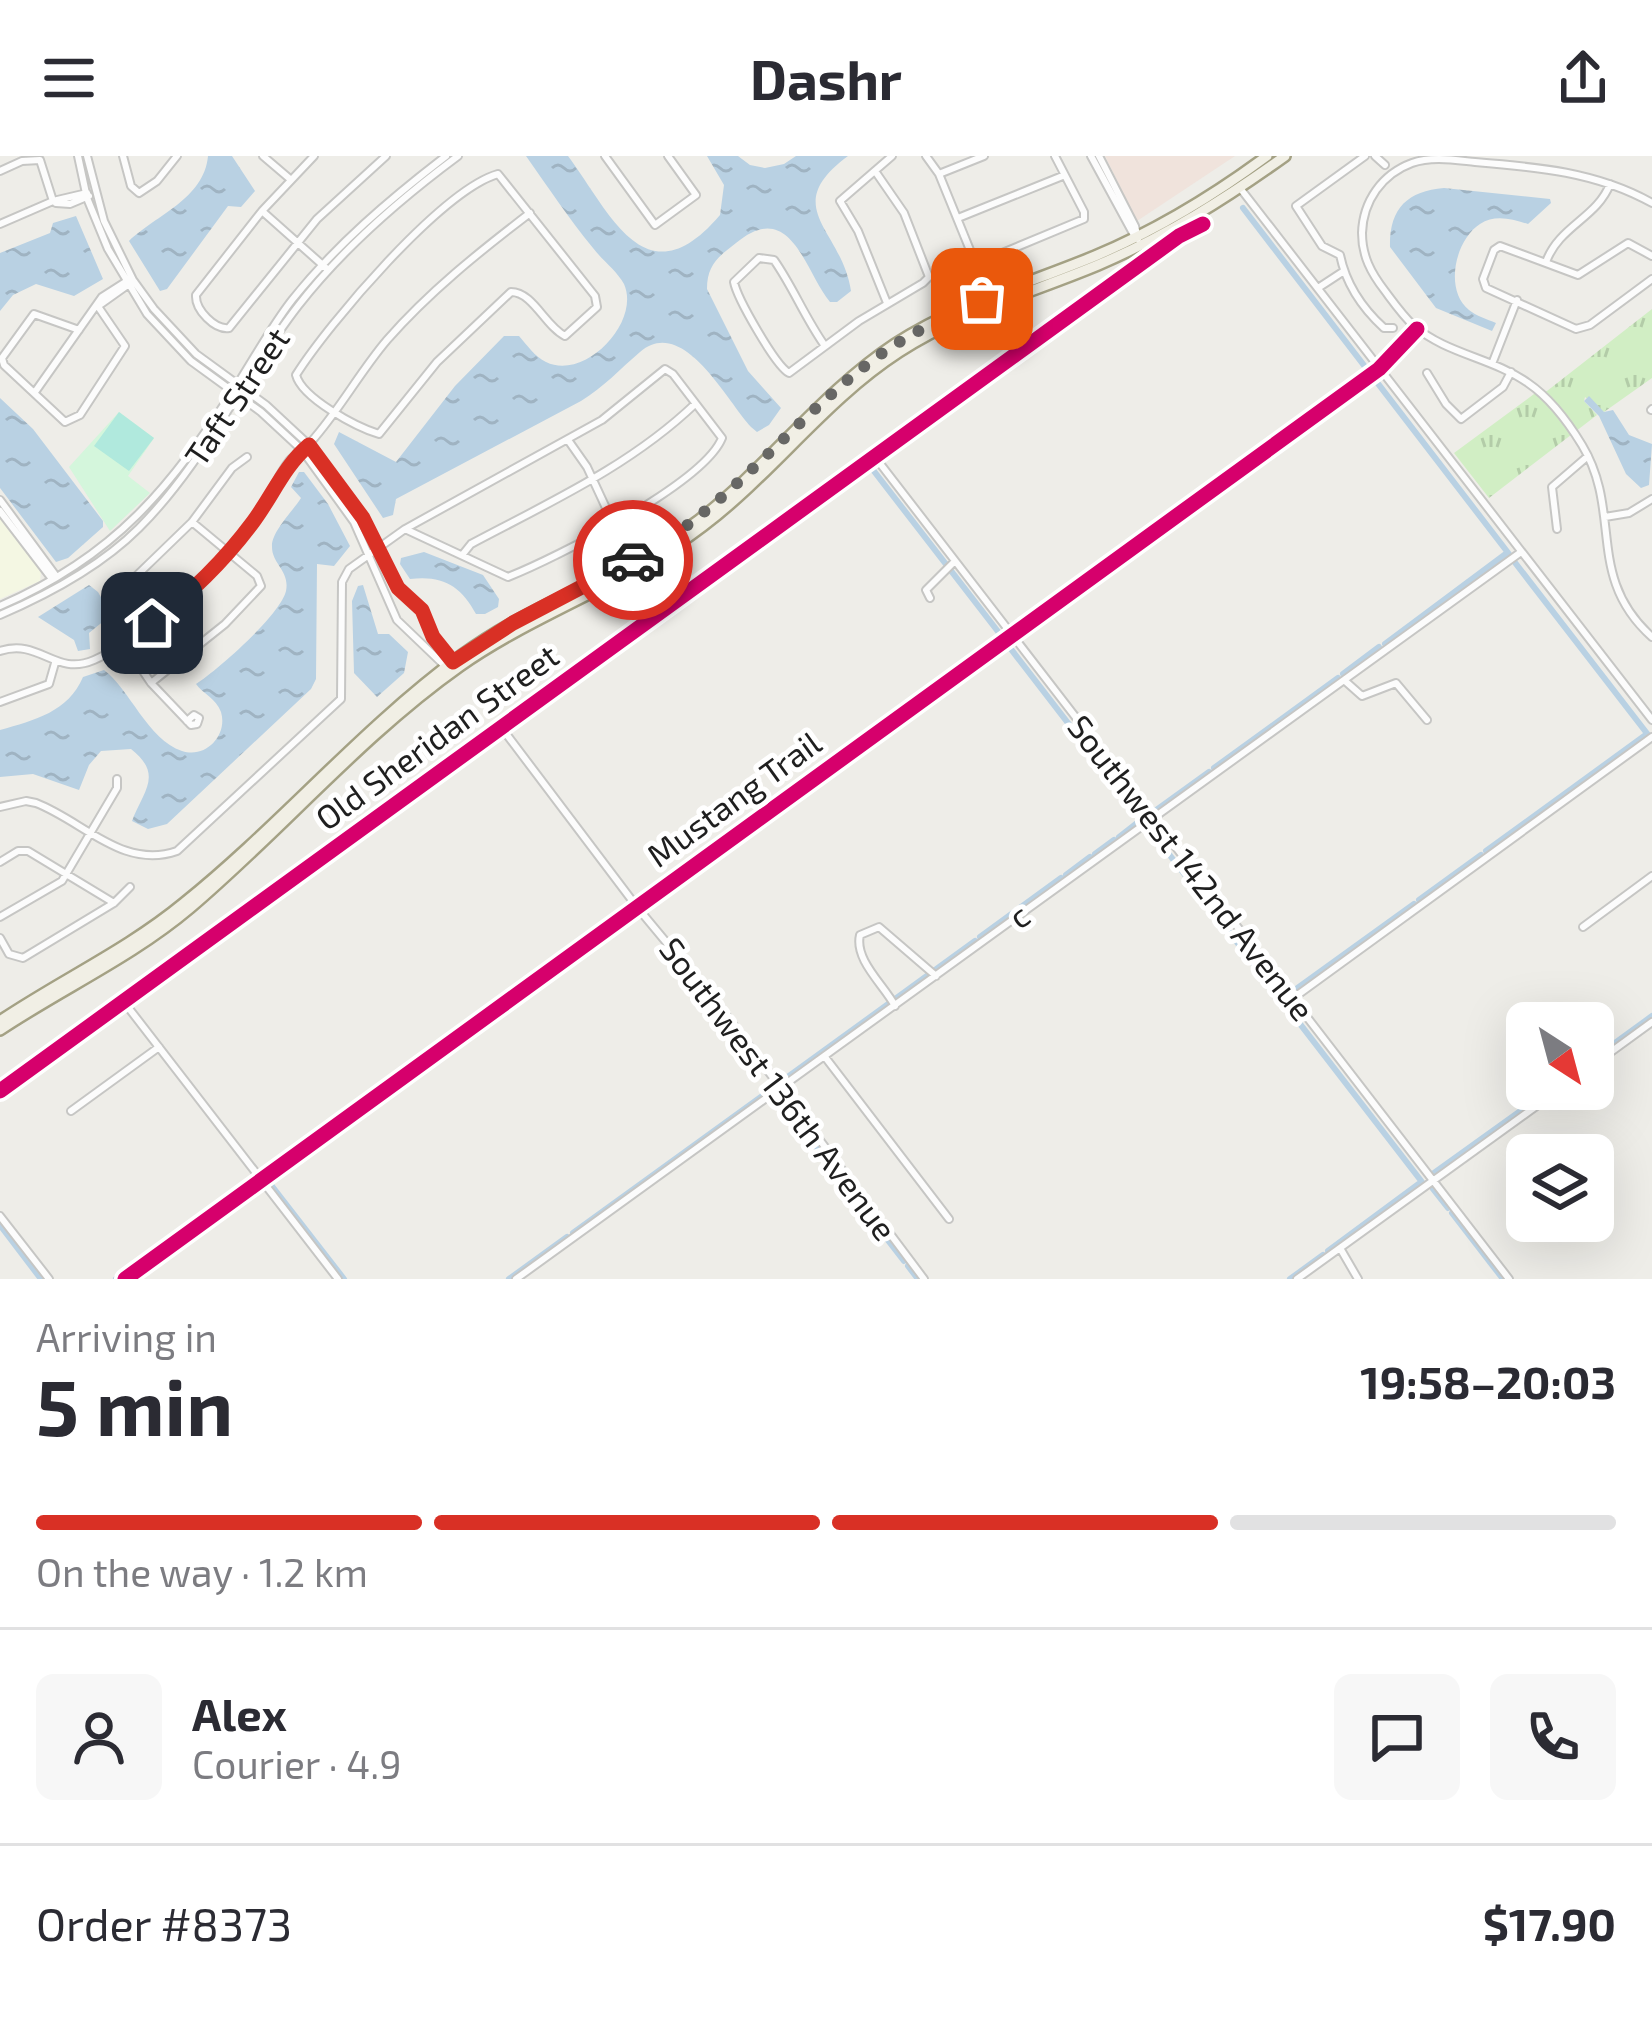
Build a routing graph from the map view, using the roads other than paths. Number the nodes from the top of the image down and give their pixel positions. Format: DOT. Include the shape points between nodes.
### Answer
graph roads {
  1 [pos="78,156"];
  2 [pos="87,156"];
  3 [pos="123,156"];
  4 [pos="263,156"];
  5 [pos="314,156"];
  6 [pos="386,156"];
  7 [pos="446,156"];
  8 [pos="458,156"];
  9 [pos="605,156"];
  10 [pos="668,156"];
  11 [pos="891,156"];
  12 [pos="926,156"];
  13 [pos="984,156"];
  14 [pos="1055,156"];
  15 [pos="1095,156"];
  16 [pos="1268,156"];
  17 [pos="1286,156"];
  18 [pos="1365,156"];
  19 [pos="1375,156"];
  20 [pos="177,158"];
  21 [pos="1384,165"];
  22 [pos="0,171"];
  23 [pos="875,171"];
  24 [pos="939,174"];
  25 [pos="1065,175"];
  26 [pos="290,179"];
  27 [pos="1610,184"];
  28 [pos="1233,185"];
  29 [pos="89,194"];
  30 [pos="52,201"];
  31 [pos="1652,203"];
  32 [pos="262,211"];
  33 [pos="530,213"];
  34 [pos="958,218"];
  35 [pos="0,224"];
  36 [pos="1203,224"];
  37 [pos="1139,241"];
  38 [pos="298,242"];
  39 [pos="1652,256"];
  40 [pos="1545,263"];
  41 [pos="327,268"];
  42 [pos="1344,271"];
  43 [pos="1652,279"];
  44 [pos="129,282"];
  45 [pos="1318,288"];
  46 [pos="1517,300"];
  47 [pos="887,303"];
  48 [pos="97,305"];
  49 [pos="1393,328"];
  50 [pos="1417,328"];
  51 [pos="80,330"];
  52 [pos="824,346"];
  53 [pos="2,362"];
  54 [pos="1492,364"];
  55 [pos="1379,369"];
  56 [pos="1427,373"];
  57 [pos="1511,373"];
  58 [pos="237,390"];
  59 [pos="35,392"];
  60 [pos="695,404"];
  61 [pos="334,412"];
  62 [pos="568,440"];
  63 [pos="306,448"];
  64 [pos="1588,456"];
  65 [pos="247,457"];
  66 [pos="874,457"];
  67 [pos="593,480"];
  68 [pos="164,496"];
  69 [pos="1652,499"];
  70 [pos="0,500"];
  71 [pos="0,512"];
  72 [pos="1605,517"];
  73 [pos="192,522"];
  74 [pos="613,524"];
  75 [pos="405,529"];
  76 [pos="1557,529"];
  77 [pos="108,542"];
  78 [pos="377,548"];
  79 [pos="115,550"];
  80 [pos="229,552"];
  81 [pos="1521,552"];
  82 [pos="368,554"];
  83 [pos="463,554"];
  84 [pos="955,561"];
  85 [pos="56,580"];
  86 [pos="398,588"];
  87 [pos="930,598"];
  88 [pos="389,601"];
  89 [pos="0,610"];
  90 [pos="152,623"];
  91 [pos="433,634"];
  92 [pos="1012,635"];
  93 [pos="1652,637"];
  94 [pos="418,639"];
  95 [pos="124,643"];
  96 [pos="0,651"];
  97 [pos="56,662"];
  98 [pos="452,667"];
  99 [pos="1344,680"];
  100 [pos="151,682"];
  101 [pos="1652,699"];
  102 [pos="0,702"];
  103 [pos="1642,706"];
  104 [pos="1427,720"];
  105 [pos="1652,720"];
  106 [pos="187,721"];
  107 [pos="501,727"];
  108 [pos="1652,737"];
  109 [pos="117,779"];
  110 [pos="0,807"];
  111 [pos="1153,818"];
  112 [pos="92,833"];
  113 [pos="0,862"];
  114 [pos="68,874"];
  115 [pos="1652,876"];
  116 [pos="130,887"];
  117 [pos="114,903"];
  118 [pos="637,907"];
  119 [pos="0,917"];
  120 [pos="1582,927"];
  121 [pos="0,938"];
  122 [pos="933,974"];
  123 [pos="1292,999"];
  124 [pos="124,1001"];
  125 [pos="893,1002"];
  126 [pos="0,1021"];
  127 [pos="1652,1022"];
  128 [pos="0,1030"];
  129 [pos="159,1047"];
  130 [pos="1614,1050"];
  131 [pos="825,1057"];
  132 [pos="779,1090"];
  133 [pos="0,1091"];
  134 [pos="1531,1110"];
  135 [pos="71,1111"];
  136 [pos="261,1180"];
  137 [pos="1433,1180"];
  138 [pos="0,1216"];
  139 [pos="949,1219"];
  140 [pos="1340,1248"];
  141 [pos="49,1279"];
  142 [pos="125,1279"];
  143 [pos="338,1279"];
  144 [pos="516,1279"];
  145 [pos="924,1279"];
  146 [pos="1297,1279"];
  147 [pos="1358,1279"];
  148 [pos="1509,1279"];
  1 -- 29 [label="street"];
  2 -- 29 [label="street"];
  3 -- 20 [label="street" via="139,193"];
  4 -- 26 [label="street"];
  5 -- 26 [label="street"];
  6 -- 38 [label="street"];
  7 -- 41 [label="street, Taft Street" via="395,195"];
  8 -- 41 [label="street, Taft Street"];
  9 -- 10 [label="street" via="655,225 696,195"];
  11 -- 23 [label="street"];
  12 -- 24 [label="street"];
  13 -- 24 [label="street"];
  14 -- 25 [label="street"];
  15 -- 37 [label="street"];
  16 -- 28 [label="main road"];
  17 -- 28 [label="main road"];
  18 -- 42 [label="street" via="1296,206 1317,240 1340,255"];
  19 -- 21 [label="street"];
  22 -- 30 [label="street" via="40,160"];
  23 -- 47 [label="street" via="840,201"];
  23 -- 47 [label="street" via="904,213 929,277"];
  24 -- 34 [label="street"];
  25 -- 34 [label="street"];
  25 -- 34 [label="street" via="1084,219 983,261 976,261"];
  26 -- 32 [label="street"];
  27 -- 31 [label="street"];
  27 -- 40 [label="street" via="1600,205 1554,241"];
  27 -- 50 [label="street" via="1536,166 1434,158 1388,177 1364,216 1364,254"];
  28 -- 37 [label="main road"];
  28 -- 37 [label="main road" via="1220,202"];
  28 -- 45 [label="street"];
  29 -- 30 [label="street" via="67,205"];
  29 -- 44 [label="street"];
  30 -- 35 [label="street"];
  32 -- 38 [label="street"];
  32 -- 38 [label="street" via="195,302 219,328 230,328"];
  33 -- 61 [label="street" via="414,310"];
  33 -- 61 [label="street" via="498,174 400,249 296,375"];
  33 -- 61 [label="street" via="597,307 565,336 515,290 437,362 379,434"];
  36 -- 66 [label="street, Old Sheridan Street"];
  37 -- 98 [label="main road" via="982,299 895,345 698,520 513,623"];
  38 -- 41 [label="street"];
  39 -- 40 [label="street" via="1628,243 1578,275"];
  40 -- 46 [label="street" via="1497,247 1483,283"];
  41 -- 58 [label="street, Taft Street" via="292,301"];
  42 -- 45 [label="street"];
  42 -- 49 [label="street" via="1377,322"];
  43 -- 46 [label="street" via="1576,329"];
  44 -- 48 [label="street"];
  44 -- 58 [label="street"];
  45 -- 55 [label="street"];
  46 -- 54 [label="street"];
  47 -- 52 [label="street"];
  48 -- 51 [label="street"];
  48 -- 59 [label="street" via="125,346 102,385 69,422"];
  50 -- 54 [label="street"];
  50 -- 55 [label="street, Mustang Trail"];
  51 -- 53 [label="street" via="34,314"];
  51 -- 59 [label="street"];
  52 -- 52 [label="street" via="774,260 759,258 734,282 766,348 789,374"];
  53 -- 59 [label="street"];
  54 -- 57 [label="street"];
  55 -- 81 [label="street"];
  55 -- 92 [label="street, Mustang Trail"];
  56 -- 57 [label="street" via="1461,419"];
  57 -- 64 [label="street" via="1542,394"];
  58 -- 63 [label="street"];
  58 -- 68 [label="street, Taft Street"];
  60 -- 62 [label="street" via="665,369"];
  60 -- 67 [label="street"];
  60 -- 74 [label="street" via="722,438 717,449"];
  61 -- 63 [label="street"];
  62 -- 67 [label="street"];
  62 -- 75 [label="street"];
  63 -- 78 [label="street"];
  63 -- 80 [label="street"];
  63 -- 82 [label="street"];
  64 -- 72 [label="street"];
  64 -- 76 [label="street" via="1552,487"];
  65 -- 73 [label="street"];
  66 -- 84 [label="street, Southwest 142nd Avenue"];
  66 -- 107 [label="street, Old Sheridan Street"];
  67 -- 74 [label="street"];
  67 -- 83 [label="street"];
  68 -- 77 [label="street, Taft Street"];
  68 -- 79 [label="street, Taft Street"];
  69 -- 72 [label="street"];
  70 -- 85 [label="street"];
  71 -- 85 [label="street"];
  72 -- 93 [label="street" via="1618,595"];
  73 -- 80 [label="street"];
  73 -- 90 [label="street" via="128,587"];
  74 -- 83 [label="street" via="508,577"];
  75 -- 78 [label="street"];
  75 -- 83 [label="street"];
  77 -- 79 [label="street"];
  77 -- 85 [label="street, Taft Street"];
  78 -- 82 [label="street"];
  78 -- 86 [label="street"];
  79 -- 85 [label="street, Taft Street"];
  80 -- 90 [label="street"];
  80 -- 100 [label="street" via="261,586"];
  81 -- 99 [label="street, c"];
  81 -- 103 [label="street"];
  82 -- 88 [label="street"];
  82 -- 112 [label="street" via="342,582 341,699 189,843 165,855 128,854"];
  84 -- 87 [label="street" via="926,590"];
  84 -- 92 [label="street, Southwest 142nd Avenue"];
  85 -- 89 [label="street, Taft Street"];
  86 -- 88 [label="street"];
  86 -- 91 [label="street"];
  88 -- 94 [label="street"];
  90 -- 95 [label="street"];
  91 -- 94 [label="street"];
  91 -- 98 [label="street"];
  92 -- 111 [label="street, Southwest 142nd Avenue"];
  92 -- 118 [label="street, Mustang Trail"];
  94 -- 98 [label="street"];
  95 -- 97 [label="street" via="90,662"];
  95 -- 100 [label="street"];
  96 -- 97 [label="street" via="32,648"];
  97 -- 102 [label="street" via="49,684"];
  98 -- 126 [label="main road" via="388,713 187,901"];
  98 -- 128 [label="main road" via="176,920"];
  99 -- 104 [label="street" via="1362,696 1396,683"];
  99 -- 111 [label="street, c"];
  100 -- 106 [label="street"];
  101 -- 103 [label="street"];
  103 -- 105 [label="street"];
  107 -- 118 [label="street, Southwest 136th Avenue"];
  107 -- 124 [label="street, Old Sheridan Street"];
  108 -- 123 [label="street"];
  109 -- 112 [label="street"];
  110 -- 112 [label="street" via="26,801"];
  111 -- 122 [label="street, c"];
  111 -- 123 [label="street, Southwest 142nd Avenue"];
  112 -- 114 [label="street"];
  113 -- 114 [label="street" via="24,850"];
  114 -- 117 [label="street"];
  114 -- 119 [label="street"];
  115 -- 120 [label="street"];
  116 -- 117 [label="street"];
  117 -- 121 [label="street" via="22,958"];
  118 -- 132 [label="street, Southwest 136th Avenue"];
  118 -- 136 [label="street, Mustang Trail"];
  122 -- 125 [label="street, c"];
  122 -- 125 [label="street" via="890,934 869,928 857,944"];
  123 -- 137 [label="street, Southwest 142nd Avenue"];
  124 -- 129 [label="street"];
  124 -- 133 [label="street, Old Sheridan Street"];
  125 -- 131 [label="street, c"];
  127 -- 130 [label="street"];
  129 -- 135 [label="street"];
  129 -- 136 [label="street"];
  131 -- 132 [label="street, c"];
  131 -- 139 [label="street"];
  132 -- 144 [label="street, c"];
  132 -- 145 [label="street, Southwest 136th Avenue"];
  134 -- 137 [label="street"];
  136 -- 142 [label="street, Mustang Trail"];
  136 -- 143 [label="street"];
  137 -- 140 [label="street"];
  137 -- 148 [label="street, Southwest 142nd Avenue"];
  138 -- 141 [label="street"];
  140 -- 146 [label="street"];
  140 -- 147 [label="street"];
}
